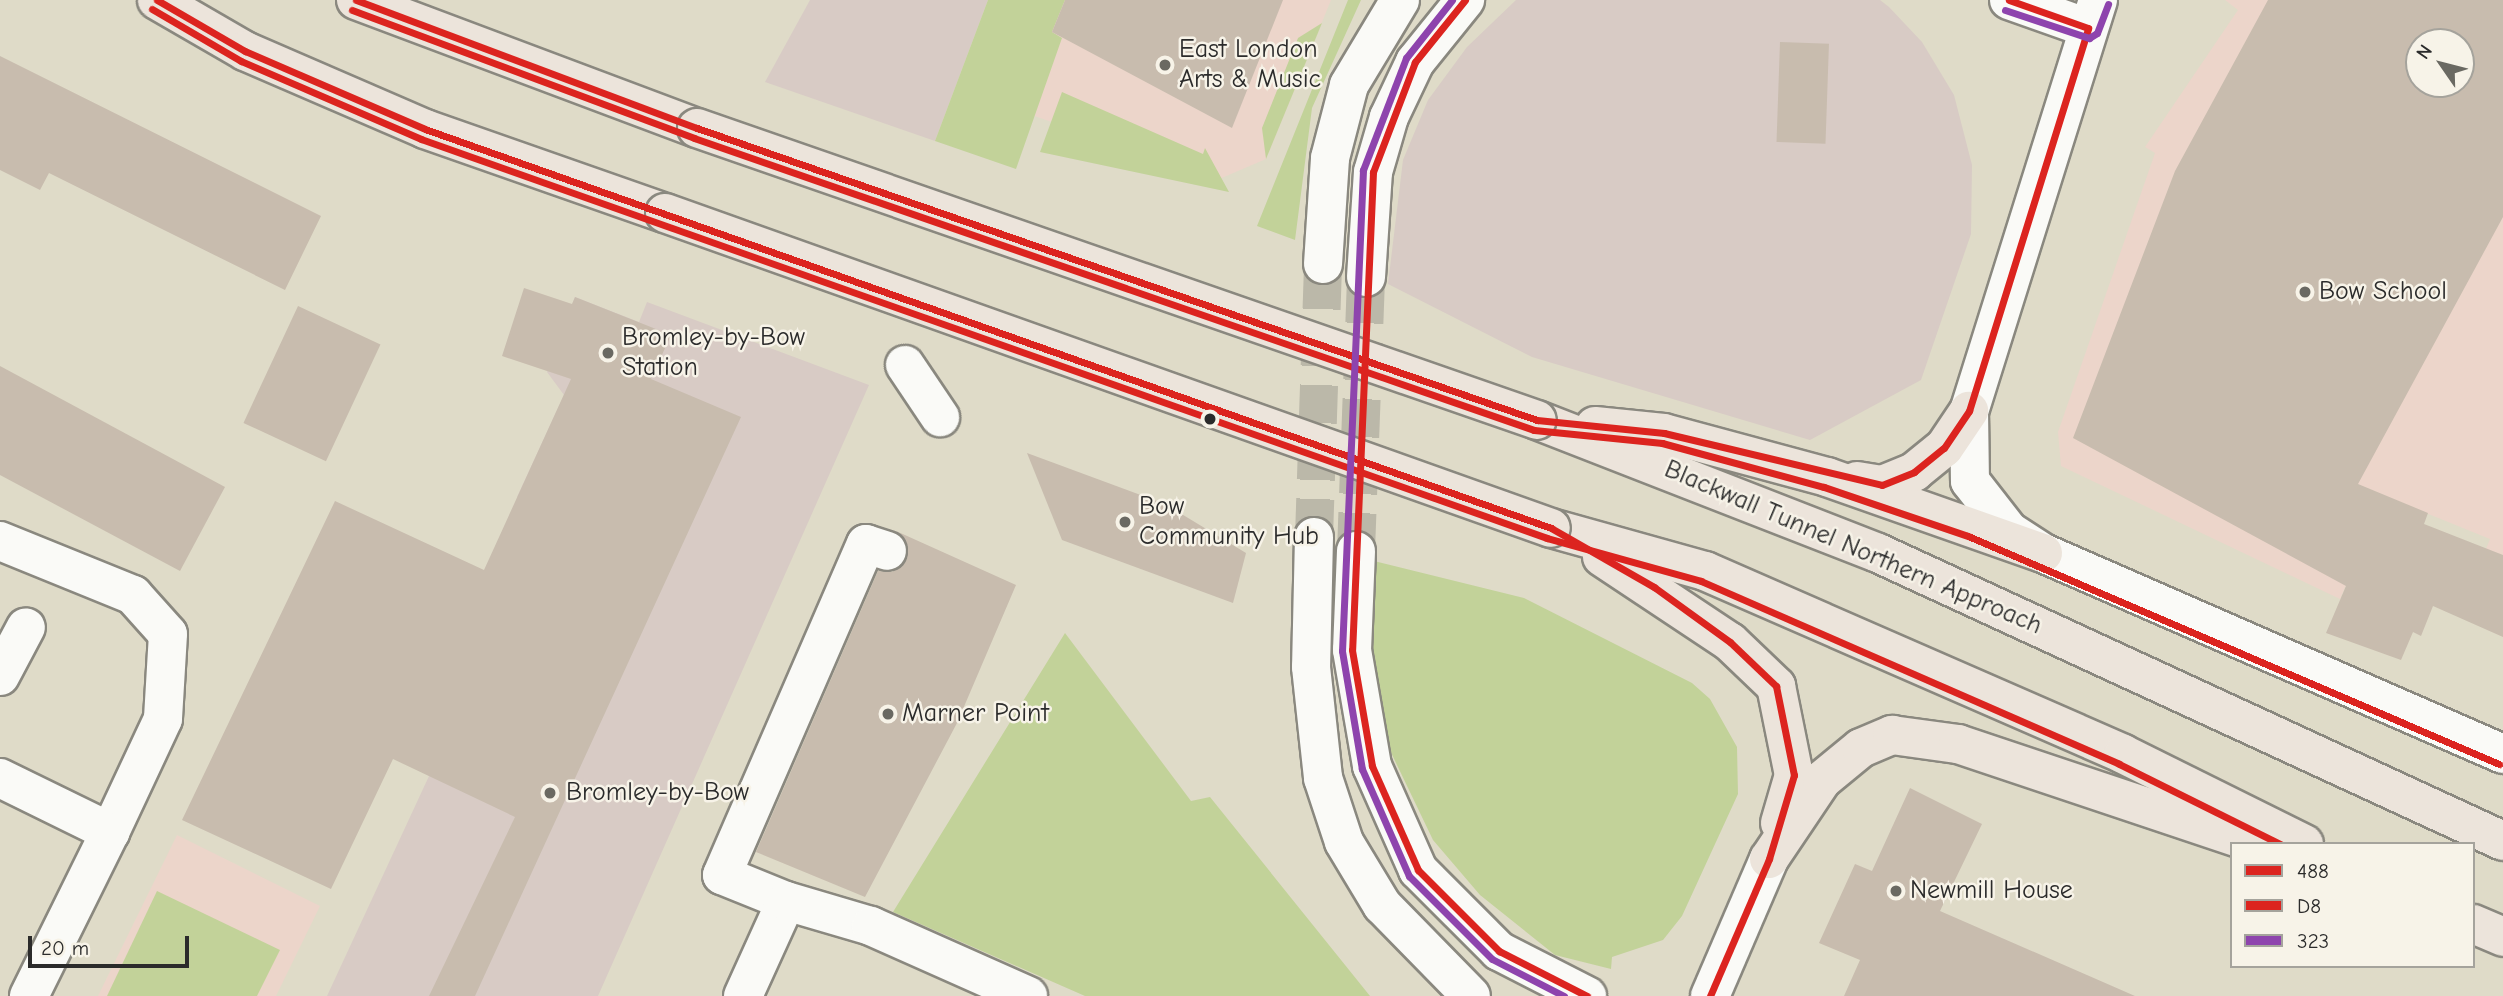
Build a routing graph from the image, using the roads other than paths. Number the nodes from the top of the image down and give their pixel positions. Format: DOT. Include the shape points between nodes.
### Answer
graph roads {
  1 [pos="157,0"];
  2 [pos="356,0"];
  3 [pos="1400,0"];
  4 [pos="1465,0"];
  5 [pos="2009,0"];
  6 [pos="2093,14"];
  7 [pos="1323,264"];
  8 [pos="1366,277"];
  9 [pos="905,365"];
  10 [pos="1969,411"];
  11 [pos="940,417"];
  12 [pos="1537,420"];
  13 [pos="1827,477"];
  14 [pos="1551,528"];
  15 [pos="1314,537"];
  16 [pos="0,541"];
  17 [pos="887,551"];
  18 [pos="1356,551"];
  19 [pos="2043,554"];
  20 [pos="26,626"];
  21 [pos="0,677"];
  22 [pos="2503,754"];
  23 [pos="0,778"];
  24 [pos="110,832"];
  25 [pos="2503,841"];
  26 [pos="2251,842"];
  27 [pos="2300,842"];
  28 [pos="1769,859"];
  29 [pos="786,901"];
  30 [pos="2475,925"];
  31 [pos="2503,937"];
  32 [pos="29,996"];
  33 [pos="743,996"];
  34 [pos="1028,996"];
  35 [pos="1471,996"];
  36 [pos="1587,996"];
  37 [pos="1710,996"];
  1 -- 14 [label="highway, bridge" via="245,51 425,129"];
  2 -- 12 [label="highway, Blackwall Tunnel Northern Approach, bridge" via="697,128"];
  3 -- 7 [label="street" via="1349,85 1330,158"];
  4 -- 8 [label="street" via="1415,62 1389,117 1373,173"];
  5 -- 6 [label="street"];
  6 -- 10 [label="street"];
  9 -- 11 [label="street"];
  10 -- 13 [label="highway" via="1944,448 1914,472 1882,485"];
  10 -- 19 [label="street" via="1970,481 2009,531"];
  12 -- 13 [label="highway" via="1664,433"];
  12 -- 25 [label="highway, Blackwall Tunnel Northern Approach" via="1878,553"];
  13 -- 19 [label="highway"];
  14 -- 27 [label="highway" via="1705,571 2052,722"];
  14 -- 28 [label="highway" via="1654,587 1730,642 1776,686 1794,775"];
  15 -- 35 [label="street" via="1311,667 1323,778 1344,842 1382,905"];
  16 -- 24 [label="street" via="133,594 168,634 163,719"];
  17 -- 29 [label="street" via="866,544 722,875"];
  18 -- 36 [label="street" via="1352,650 1371,766 1418,870 1499,951"];
  19 -- 22 [label="street"];
  20 -- 21 [label="street"];
  23 -- 24 [label="street"];
  24 -- 32 [label="street"];
  26 -- 28 [label="highway" via="1958,744 1892,735 1861,748 1822,780"];
  28 -- 37 [label="street"];
  29 -- 33 [label="street"];
  29 -- 34 [label="street" via="871,926"];
  30 -- 31 [label="highway"];
}
